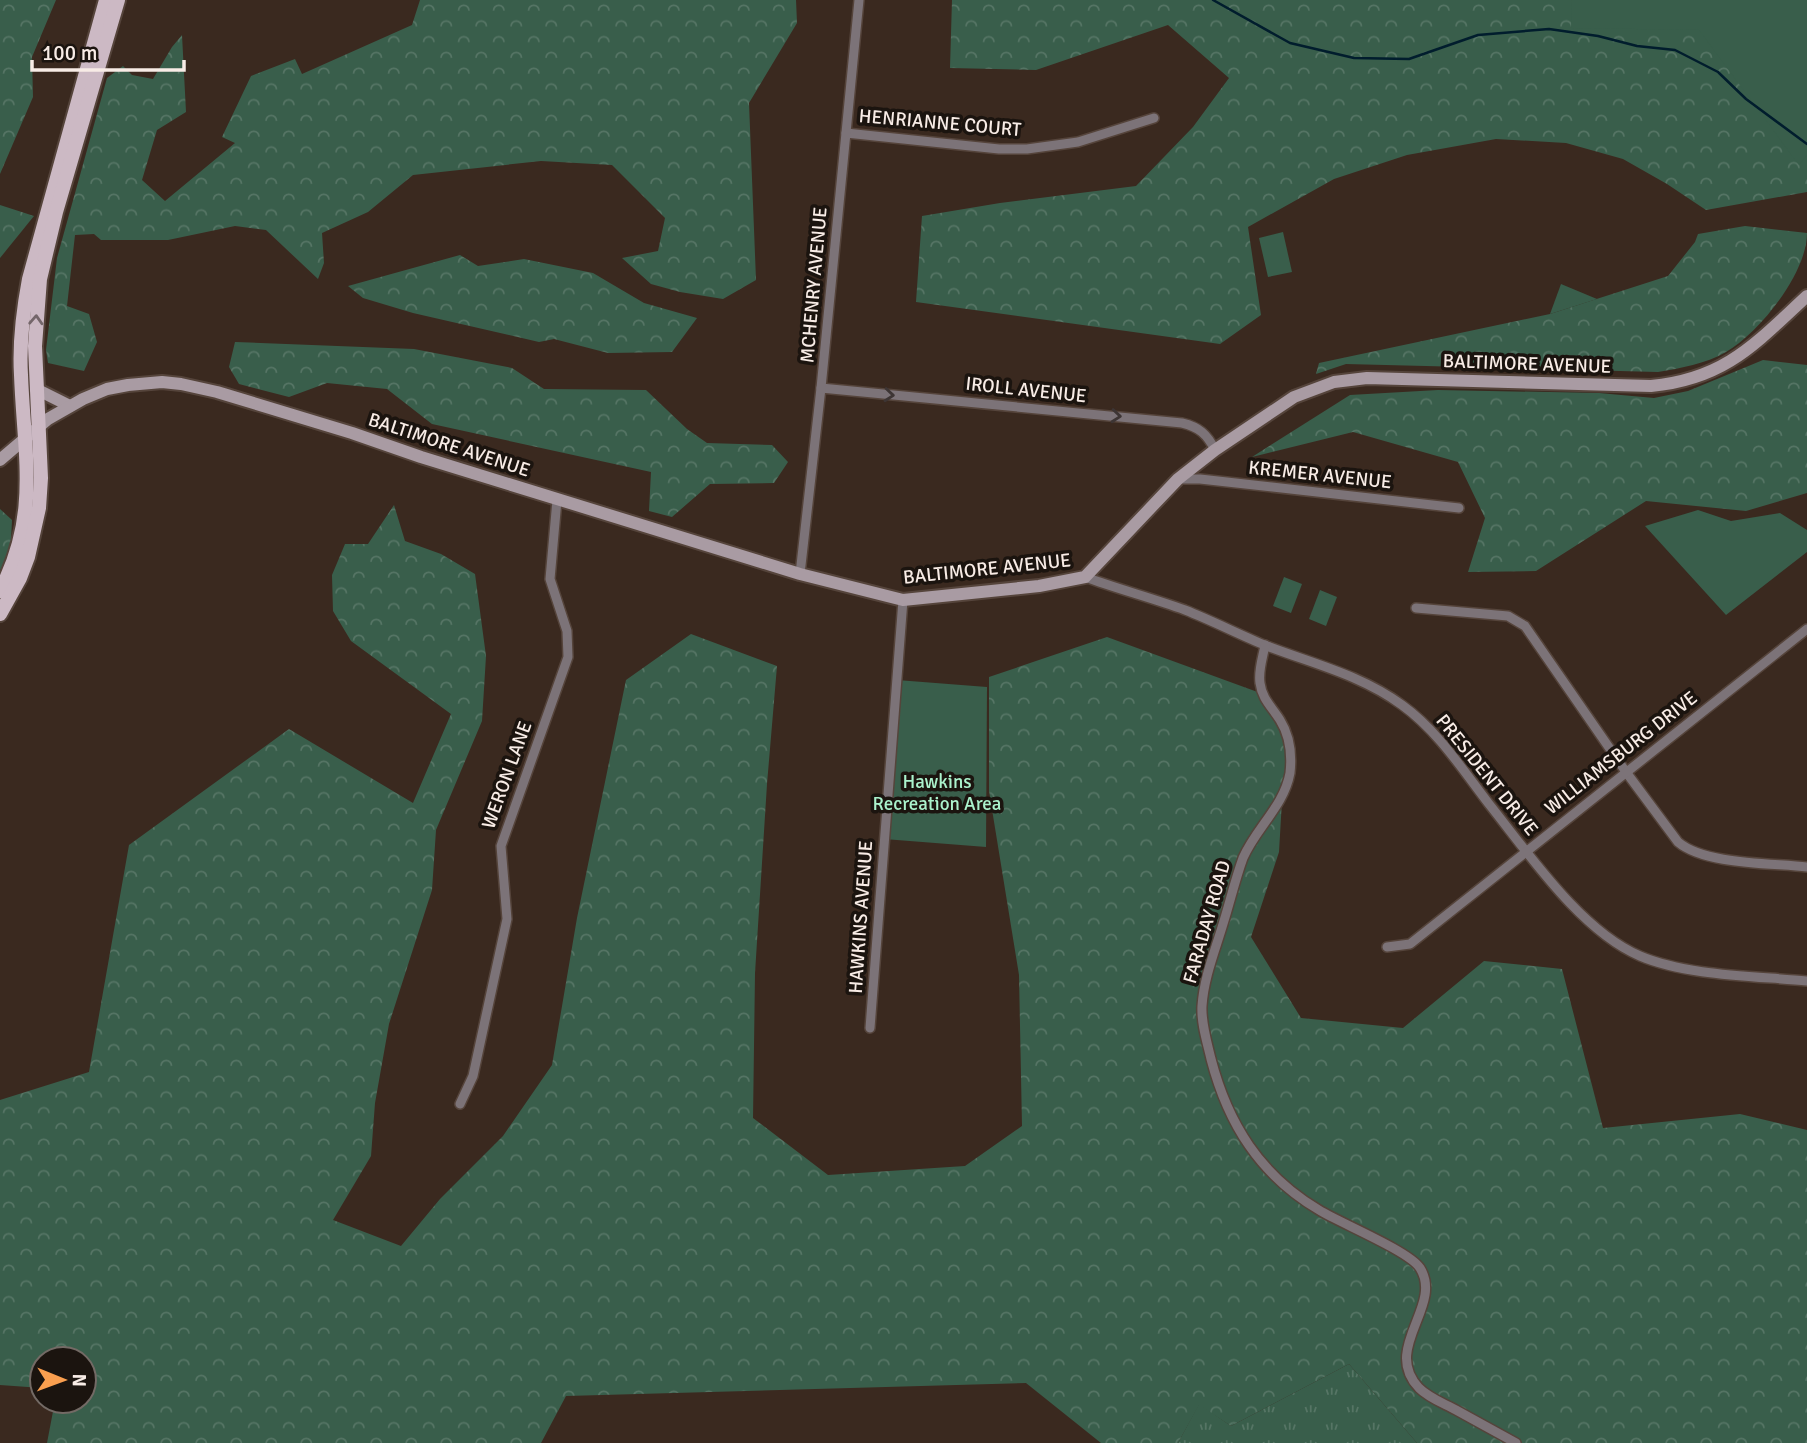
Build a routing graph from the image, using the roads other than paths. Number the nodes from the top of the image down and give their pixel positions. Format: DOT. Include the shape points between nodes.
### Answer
graph roads {
  1 [pos="106,0"];
  2 [pos="118,0"];
  3 [pos="859,0"];
  4 [pos="1154,118"];
  5 [pos="846,133"];
  6 [pos="1807,296"];
  7 [pos="821,388"];
  8 [pos="36,389"];
  9 [pos="70,406"];
  10 [pos="38,428"];
  11 [pos="25,439"];
  12 [pos="1215,450"];
  13 [pos="0,460"];
  14 [pos="1178,479"];
  15 [pos="557,500"];
  16 [pos="1459,508"];
  17 [pos="800,574"];
  18 [pos="1085,577"];
  19 [pos="0,592"];
  20 [pos="902,600"];
  21 [pos="1416,608"];
  22 [pos="0,614"];
  23 [pos="1807,629"];
  24 [pos="1265,645"];
  25 [pos="1626,772"];
  26 [pos="1526,850"];
  27 [pos="1807,867"];
  28 [pos="1387,947"];
  29 [pos="1807,981"];
  30 [pos="870,1028"];
  31 [pos="460,1104"];
  32 [pos="1516,1443"];
  1 -- 11 [label="main road" via="29,279 20,367"];
  8 -- 2 [label="main road, one-way" via="40,279"];
  3 -- 5 [label="street, MCHENRY AVENUE"];
  4 -- 5 [label="street, HENRIANNE COURT" via="1078,142 1027,149"];
  5 -- 7 [label="street, MCHENRY AVENUE"];
  6 -- 12 [label="street, BALTIMORE AVENUE" via="1740,356 1688,380 1651,386 1353,379 1294,397"];
  7 -- 12 [label="street, IROLL AVENUE, one-way" via="1182,423 1208,435"];
  7 -- 17 [label="street, MCHENRY AVENUE"];
  8 -- 9 [label="street"];
  8 -- 10 [label="main road"];
  9 -- 10 [label="street, BALTIMORE AVENUE"];
  9 -- 15 [label="street, BALTIMORE AVENUE" via="107,389 181,384 352,433"];
  10 -- 11 [label="street, BALTIMORE AVENUE"];
  10 -- 22 [label="main road" via="41,478 34,536 20,578"];
  11 -- 13 [label="street, BALTIMORE AVENUE"];
  11 -- 19 [label="main road" via="26,513 13,565"];
  12 -- 14 [label="street, BALTIMORE AVENUE"];
  14 -- 16 [label="street, KREMER AVENUE"];
  14 -- 18 [label="street, BALTIMORE AVENUE"];
  15 -- 17 [label="street, BALTIMORE AVENUE"];
  15 -- 31 [label="street, WERON LANE" via="550,579 567,631 568,657 500,846 507,919 473,1076"];
  17 -- 20 [label="street, BALTIMORE AVENUE"];
  18 -- 20 [label="street, BALTIMORE AVENUE"];
  18 -- 24 [label="street, PRESIDENT DRIVE" via="1184,610"];
  20 -- 30 [label="street, HAWKINS AVENUE"];
  21 -- 25 [label="street" via="1508,616 1525,626"];
  23 -- 25 [label="street, WILLIAMSBURG DRIVE"];
  24 -- 26 [label="street, PRESIDENT DRIVE" via="1354,676 1404,706 1436,735"];
  24 -- 32 [label="street, FARADAY ROAD" via="1260,683 1289,739 1290,772 1282,800 1246,851 1212,956 1202,1008 1213,1068 1245,1142 1273,1175 1315,1208 1406,1255 1420,1269 1424,1298 1406,1356 1415,1383 1429,1396"];
  25 -- 26 [label="street, WILLIAMSBURG DRIVE"];
  25 -- 27 [label="street" via="1678,842 1695,854"];
  26 -- 28 [label="street, WILLIAMSBURG DRIVE" via="1410,944"];
  26 -- 29 [label="street, PRESIDENT DRIVE" via="1593,925 1641,957 1692,970"];
}
